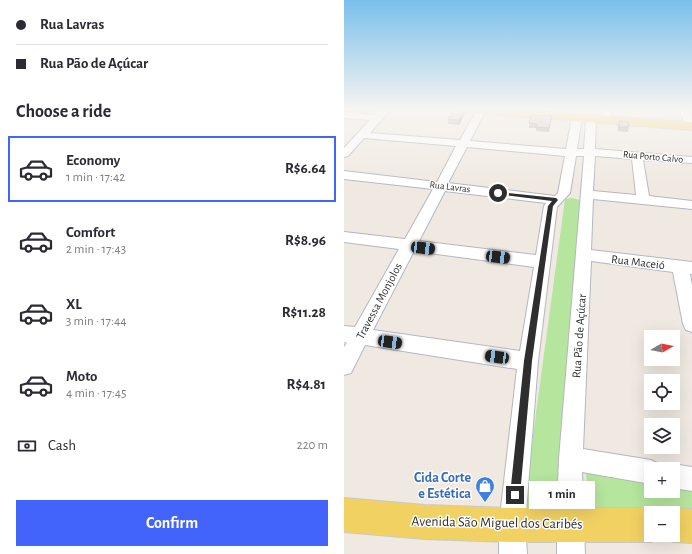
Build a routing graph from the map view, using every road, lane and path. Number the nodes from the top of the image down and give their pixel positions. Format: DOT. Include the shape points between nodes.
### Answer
graph roads {
  1 [pos="362,135"];
  2 [pos="467,135"];
  3 [pos="583,135"];
  4 [pos="593,135"];
  5 [pos="464,144"];
  6 [pos="590,152"];
  7 [pos="345,153"];
  8 [pos="570,153"];
  9 [pos="637,156"];
  10 [pos="692,160"];
  11 [pos="567,174"];
  12 [pos="344,175"];
  13 [pos="588,185"];
  14 [pos="441,186"];
  15 [pos="556,200"];
  16 [pos="643,200"];
  17 [pos="692,205"];
  18 [pos="344,237"];
  19 [pos="408,246"];
  20 [pos="584,256"];
  21 [pos="543,262"];
  22 [pos="686,267"];
  23 [pos="692,324"];
  24 [pos="352,336"];
  25 [pos="528,361"];
  26 [pos="344,366"];
  27 [pos="570,459"];
  28 [pos="644,471"];
  29 [pos="680,477"];
  30 [pos="692,479"];
  31 [pos="344,515"];
  32 [pos="680,525"];
  33 [pos="644,526"];
  34 [pos="692,526"];
  35 [pos="512,539"];
  36 [pos="570,540"];
  1 -- 5 [label="street, Rua Porto Calvo"];
  1 -- 7 [label="street"];
  2 -- 5 [label="street, Travessa Monjolos"];
  3 -- 8 [label="street"];
  4 -- 6 [label="street, Rua Pão de Açúcar"];
  5 -- 8 [label="street, Rua Porto Calvo"];
  5 -- 14 [label="street, Travessa Monjolos"];
  6 -- 8 [label="street, Rua Porto Calvo"];
  6 -- 9 [label="street, Rua Porto Calvo"];
  6 -- 13 [label="street, Rua Pão de Açúcar"];
  8 -- 11 [label="street"];
  9 -- 10 [label="street, Rua Porto Calvo"];
  9 -- 16 [label="street"];
  11 -- 13 [label="street"];
  11 -- 15 [label="street" via="564,192 561,198"];
  12 -- 14 [label="street, Rua Lavras"];
  13 -- 16 [label="street"];
  13 -- 20 [label="street, Rua Pão de Açúcar"];
  14 -- 15 [label="street, Rua Lavras"];
  14 -- 19 [label="street, Travessa Monjolos"];
  15 -- 21 [label="street" via="551,206"];
  16 -- 17 [label="street"];
  18 -- 19 [label="street"];
  19 -- 21 [label="street"];
  19 -- 24 [label="street, Travessa Monjolos"];
  20 -- 22 [label="street, Rua Maceió"];
  20 -- 27 [label="street, Rua Pão de Açúcar"];
  21 -- 25 [label="street"];
  22 -- 23 [label="street"];
  24 -- 25 [label="street"];
  24 -- 26 [label="street, Travessa Monjolos"];
  25 -- 35 [label="street"];
  27 -- 28 [label="street"];
  27 -- 36 [label="street, Rua Pão de Açúcar"];
  29 -- 30 [label="street"];
  31 -- 35 [label="main road, Avenida São Miguel dos Caribés" via="426,522"];
  32 -- 34 [label="main road"];
  33 -- 36 [label="main road, Avenida São Miguel dos Caribés"];
  35 -- 36 [label="main road, Avenida São Miguel dos Caribés"];
}
